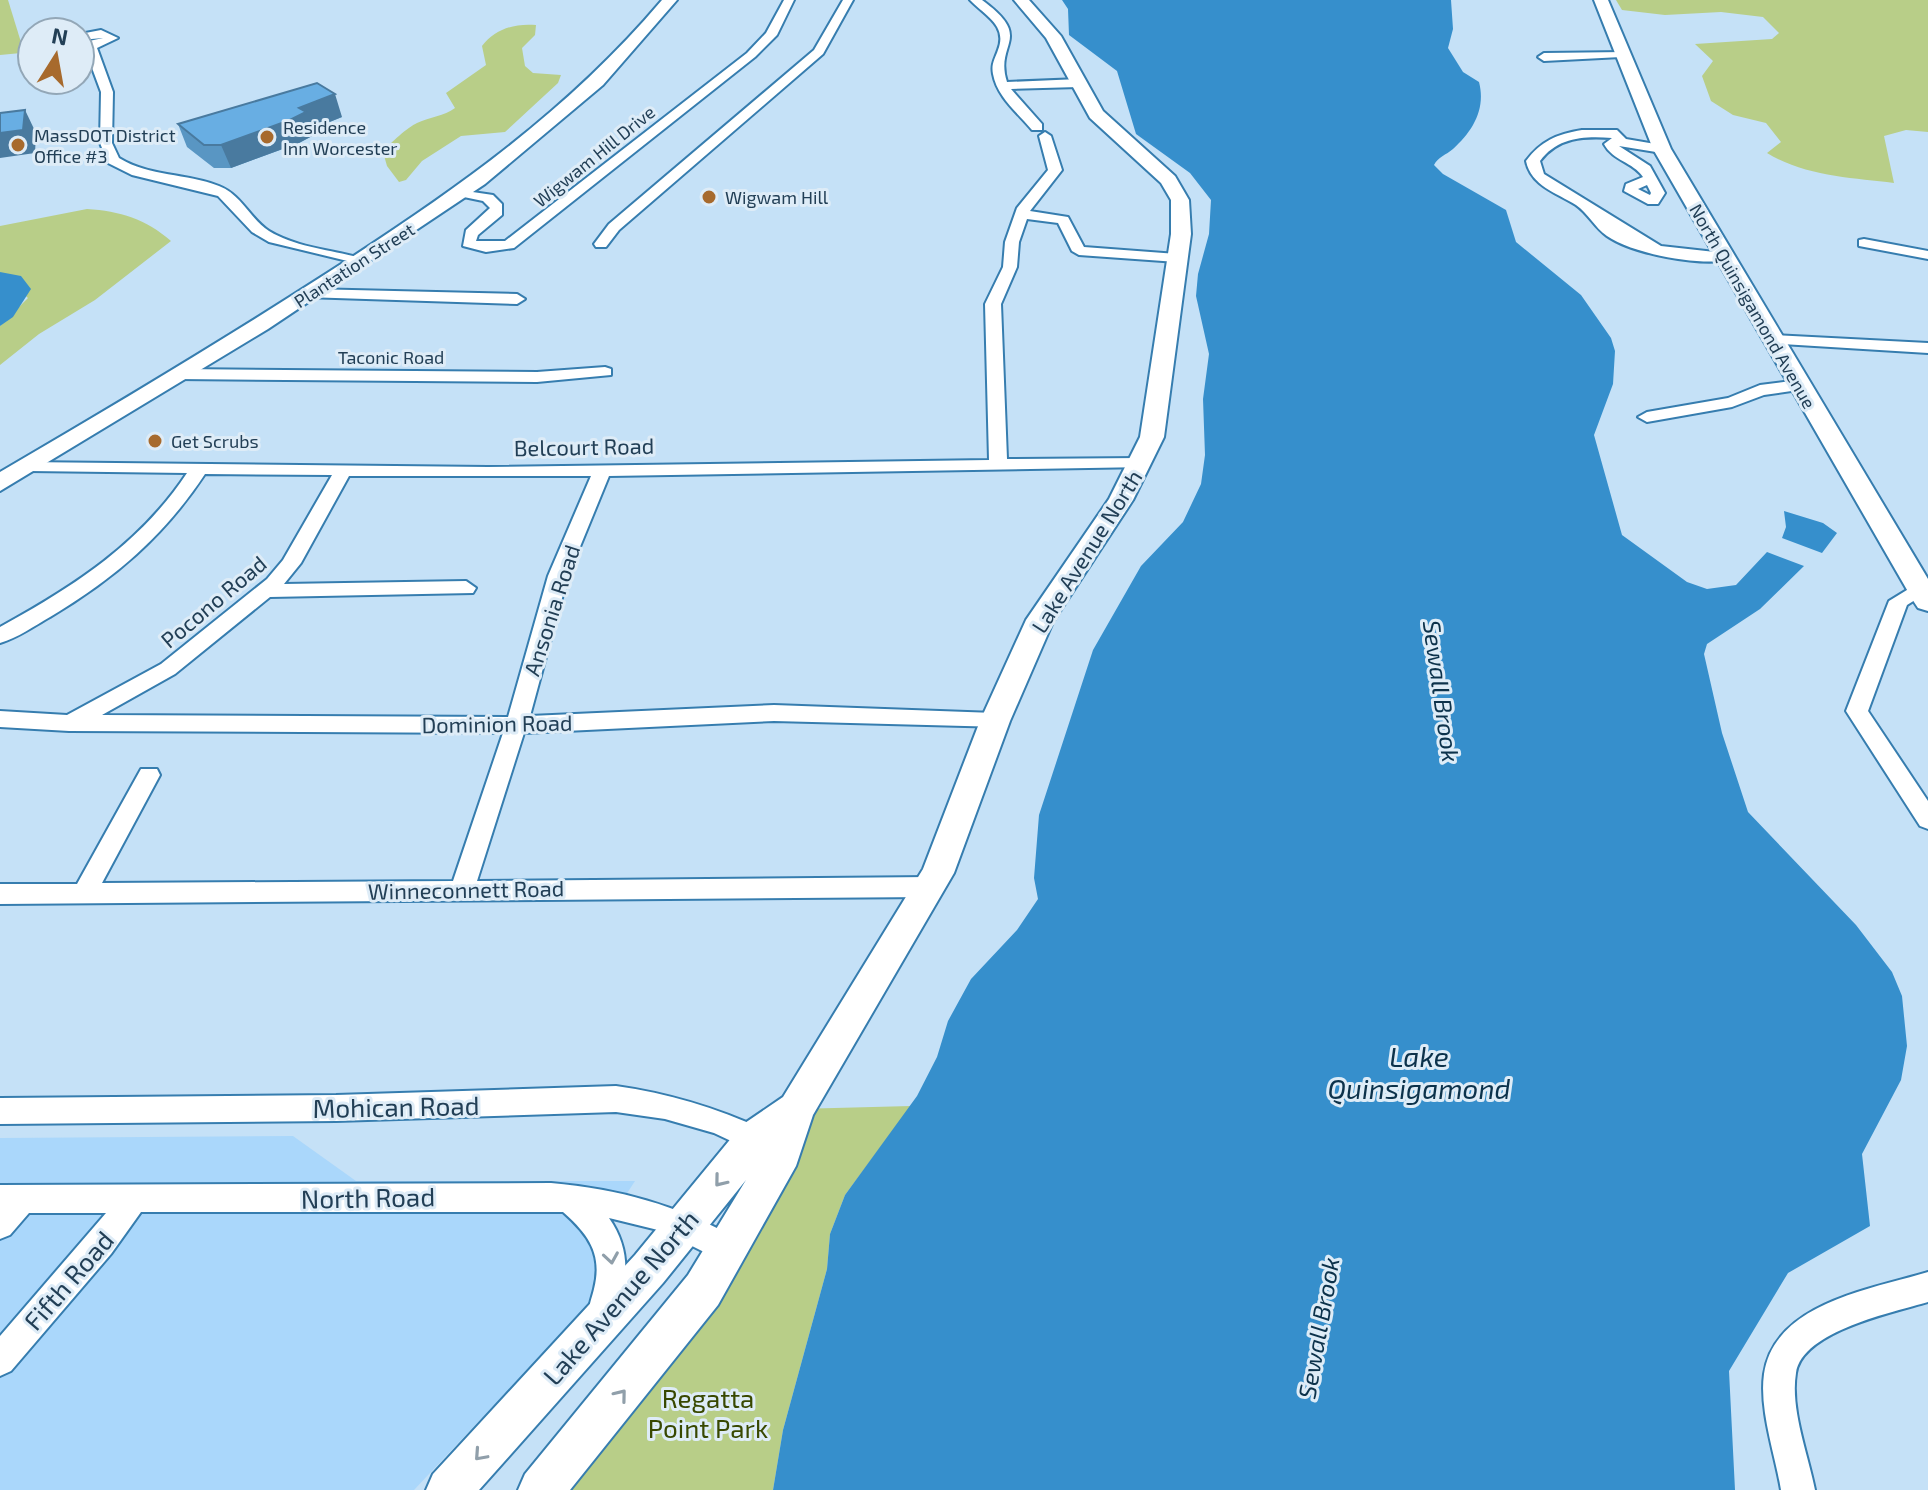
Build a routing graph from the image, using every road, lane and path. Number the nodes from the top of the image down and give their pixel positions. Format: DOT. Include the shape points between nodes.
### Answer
graph roads {
  1 [pos="670,0"];
  2 [pos="789,0"];
  3 [pos="848,0"];
  4 [pos="975,0"];
  5 [pos="1021,0"];
  6 [pos="1601,0"];
  7 [pos="1621,54"];
  8 [pos="1544,57"];
  9 [pos="96,70"];
  10 [pos="1079,83"];
  11 [pos="1003,86"];
  12 [pos="1619,138"];
  13 [pos="1658,141"];
  14 [pos="1650,179"];
  15 [pos="464,193"];
  16 [pos="1022,214"];
  17 [pos="1864,243"];
  18 [pos="601,244"];
  19 [pos="1928,255"];
  20 [pos="1724,257"];
  21 [pos="1177,258"];
  22 [pos="354,265"];
  23 [pos="310,294"];
  24 [pos="517,299"];
  25 [pos="1773,340"];
  26 [pos="1928,348"];
  27 [pos="605,372"];
  28 [pos="177,374"];
  29 [pos="1799,385"];
  30 [pos="1647,417"];
  31 [pos="998,463"];
  32 [pos="1141,463"];
  33 [pos="29,466"];
  34 [pos="198,470"];
  35 [pos="602,470"];
  36 [pos="343,471"];
  37 [pos="0,483"];
  38 [pos="1921,583"];
  39 [pos="466,588"];
  40 [pos="265,591"];
  41 [pos="0,636"];
  42 [pos="0,719"];
  43 [pos="995,721"];
  44 [pos="69,723"];
  45 [pos="515,725"];
  46 [pos="149,775"];
  47 [pos="1928,820"];
  48 [pos="931,887"];
  49 [pos="462,889"];
  50 [pos="84,893"];
  51 [pos="0,894"];
  52 [pos="0,1111"];
  53 [pos="768,1146"];
  54 [pos="134,1198"];
  55 [pos="11,1199"];
  56 [pos="570,1199"];
  57 [pos="686,1224"];
  58 [pos="0,1225"];
  59 [pos="726,1248"];
  60 [pos="1928,1287"];
  61 [pos="594,1329"];
  62 [pos="0,1360"];
  63 [pos="449,1490"];
  64 [pos="541,1490"];
  65 [pos="1798,1490"];
  1 -- 15 [label="main road, Plantation Street" via="569,111"];
  2 -- 15 [label="street, Wigwam Hill Drive" via="771,35 746,59 509,245 468,243 468,236 497,207 488,198"];
  3 -- 18 [label="street" via="819,52 614,227"];
  4 -- 11 [label="street" via="1002,24 1006,44 997,70"];
  5 -- 10 [label="main road, Lake Avenue North" via="1053,36"];
  6 -- 7 [label="main road, North Quinsigamond Avenue"];
  7 -- 8 [label="street"];
  7 -- 13 [label="main road, North Quinsigamond Avenue"];
  9 -- 22 [label="street" via="107,92 106,143 113,160 145,175 223,193 261,232 303,254"];
  10 -- 11 [label="street"];
  10 -- 21 [label="main road, Lake Avenue North" via="1108,127 1178,193 1182,215"];
  11 -- 16 [label="street" via="1041,131 1055,170"];
  12 -- 13 [label="street"];
  12 -- 14 [label="street" via="1612,150 1641,164"];
  12 -- 20 [label="street" via="1568,135 1543,147 1533,161 1534,173 1574,196 1609,234 1675,253"];
  13 -- 20 [label="main road, North Quinsigamond Avenue"];
  15 -- 22 [label="main road, Plantation Street"];
  16 -- 21 [label="street" via="1063,220 1079,251"];
  16 -- 31 [label="street" via="1010,267 994,298"];
  17 -- 19 [label="street"];
  20 -- 25 [label="main road, North Quinsigamond Avenue"];
  21 -- 32 [label="main road, Lake Avenue North" via="1157,414"];
  22 -- 23 [label="main road, Plantation Street"];
  23 -- 24 [label="street"];
  23 -- 28 [label="main road, Plantation Street"];
  25 -- 26 [label="street"];
  25 -- 29 [label="main road, North Quinsigamond Avenue"];
  27 -- 28 [label="street, Taconic Road" via="537,377"];
  28 -- 33 [label="main road, Plantation Street"];
  29 -- 30 [label="street"];
  29 -- 38 [label="main road, North Quinsigamond Avenue"];
  31 -- 32 [label="street, Belcourt Road"];
  31 -- 35 [label="street, Belcourt Road"];
  32 -- 43 [label="main road, Lake Avenue North" via="1040,620"];
  33 -- 34 [label="street, Belcourt Road"];
  33 -- 37 [label="main road, Plantation Street"];
  34 -- 36 [label="street, Belcourt Road"];
  34 -- 41 [label="street" via="171,513 118,564 87,588"];
  35 -- 36 [label="street, Belcourt Road"];
  35 -- 45 [label="street, Ansonia Road" via="558,576"];
  36 -- 40 [label="street, Pocono Road" via="291,563"];
  38 -- 47 [label="street" via="1899,601 1857,711"];
  39 -- 40 [label="street"];
  40 -- 44 [label="street, Pocono Road" via="168,669"];
  42 -- 44 [label="street, Dominion Road"];
  43 -- 45 [label="street, Dominion Road" via="774,713"];
  43 -- 48 [label="main road, Lake Avenue North"];
  44 -- 45 [label="street, Dominion Road"];
  45 -- 49 [label="street, Ansonia Road"];
  46 -- 50 [label="street"];
  48 -- 49 [label="street, Winneconnett Road"];
  48 -- 53 [label="main road, Lake Avenue North"];
  49 -- 50 [label="street, Winneconnett Road"];
  50 -- 51 [label="street, Winneconnett Road"];
  52 -- 53 [label="street, Mohican Road" via="616,1099 665,1106"];
  53 -- 57 [label="main road, Lake Avenue North, one-way"];
  53 -- 59 [label="main road, Lake Avenue North"];
  54 -- 55 [label="street, North Road"];
  54 -- 56 [label="street, North Road"];
  54 -- 62 [label="street, Fifth Road"];
  55 -- 58 [label="street"];
  56 -- 57 [label="street, North Road" via="637,1208"];
  56 -- 61 [label="street, one-way" via="593,1218 613,1253 608,1296"];
  57 -- 59 [label="street, North Road"];
  57 -- 61 [label="main road, Lake Avenue North"];
  64 -- 59 [label="main road, Lake Avenue North, one-way" via="669,1336"];
  60 -- 65 [label="street" via="1821,1323 1792,1346 1780,1373"];
  61 -- 63 [label="main road, Lake Avenue North, one-way"];
}
